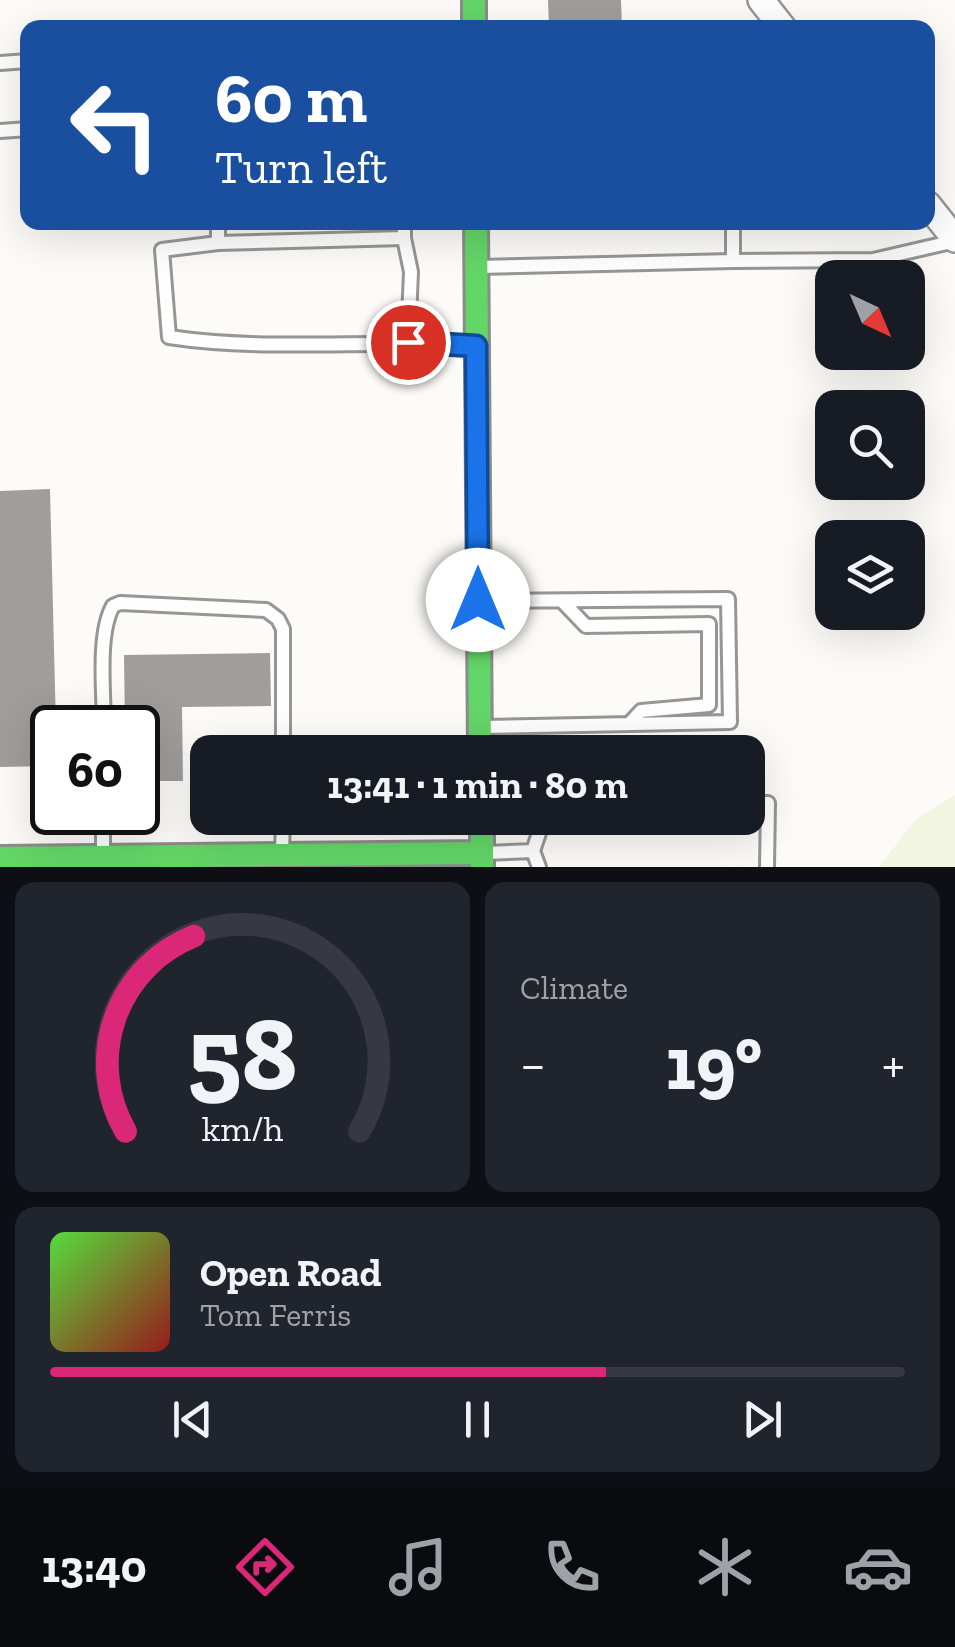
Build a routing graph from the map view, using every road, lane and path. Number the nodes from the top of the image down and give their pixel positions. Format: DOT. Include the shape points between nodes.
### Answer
graph roads {
  1 [pos="761,0"];
  2 [pos="777,20"];
  3 [pos="935,215"];
  4 [pos="218,230"];
  5 [pos="404,230"];
  6 [pos="476,230"];
  7 [pos="733,230"];
  8 [pos="404,238"];
  9 [pos="955,240"];
  10 [pos="218,243"];
  11 [pos="733,261"];
  12 [pos="476,267"];
  13 [pos="408,342"];
  14 [pos="476,346"];
  15 [pos="478,600"];
  16 [pos="562,601"];
  17 [pos="104,705"];
  18 [pos="629,724"];
  19 [pos="480,727"];
  20 [pos="283,735"];
  21 [pos="480,735"];
  22 [pos="765,803"];
  23 [pos="96,835"];
  24 [pos="282,835"];
  25 [pos="538,835"];
  26 [pos="533,852"];
  27 [pos="282,855"];
  28 [pos="0,858"];
  29 [pos="88,860"];
  30 [pos="482,860"];
  31 [pos="539,867"];
  32 [pos="767,867"];
  1 -- 2 [label="street"];
  3 -- 9 [label="street"];
  4 -- 10 [label="lane"];
  5 -- 8 [label="lane"];
  6 -- 12 [label="main road"];
  7 -- 11 [label="lane"];
  8 -- 10 [label="lane"];
  8 -- 13 [label="lane"];
  9 -- 11 [label="lane" via="873,260"];
  10 -- 13 [label="lane" via="162,250 169,337 212,344"];
  11 -- 12 [label="lane"];
  12 -- 14 [label="main road"];
  13 -- 14 [label="lane"];
  14 -- 15 [label="main road"];
  15 -- 16 [label="lane"];
  15 -- 19 [label="main road"];
  16 -- 18 [label="lane" via="586,626 709,624 709,705 641,711"];
  16 -- 18 [label="lane" via="728,599 730,722"];
  17 -- 20 [label="lane" via="107,616 113,606 266,610 283,629"];
  18 -- 19 [label="lane"];
  19 -- 21 [label="main road"];
  22 -- 32 [label="lane"];
  23 -- 29 [label="lane"];
  24 -- 27 [label="lane"];
  25 -- 26 [label="lane"];
  26 -- 30 [label="lane"];
  26 -- 31 [label="lane"];
  27 -- 29 [label="main road"];
  27 -- 30 [label="main road"];
  28 -- 29 [label="main road"];
}
